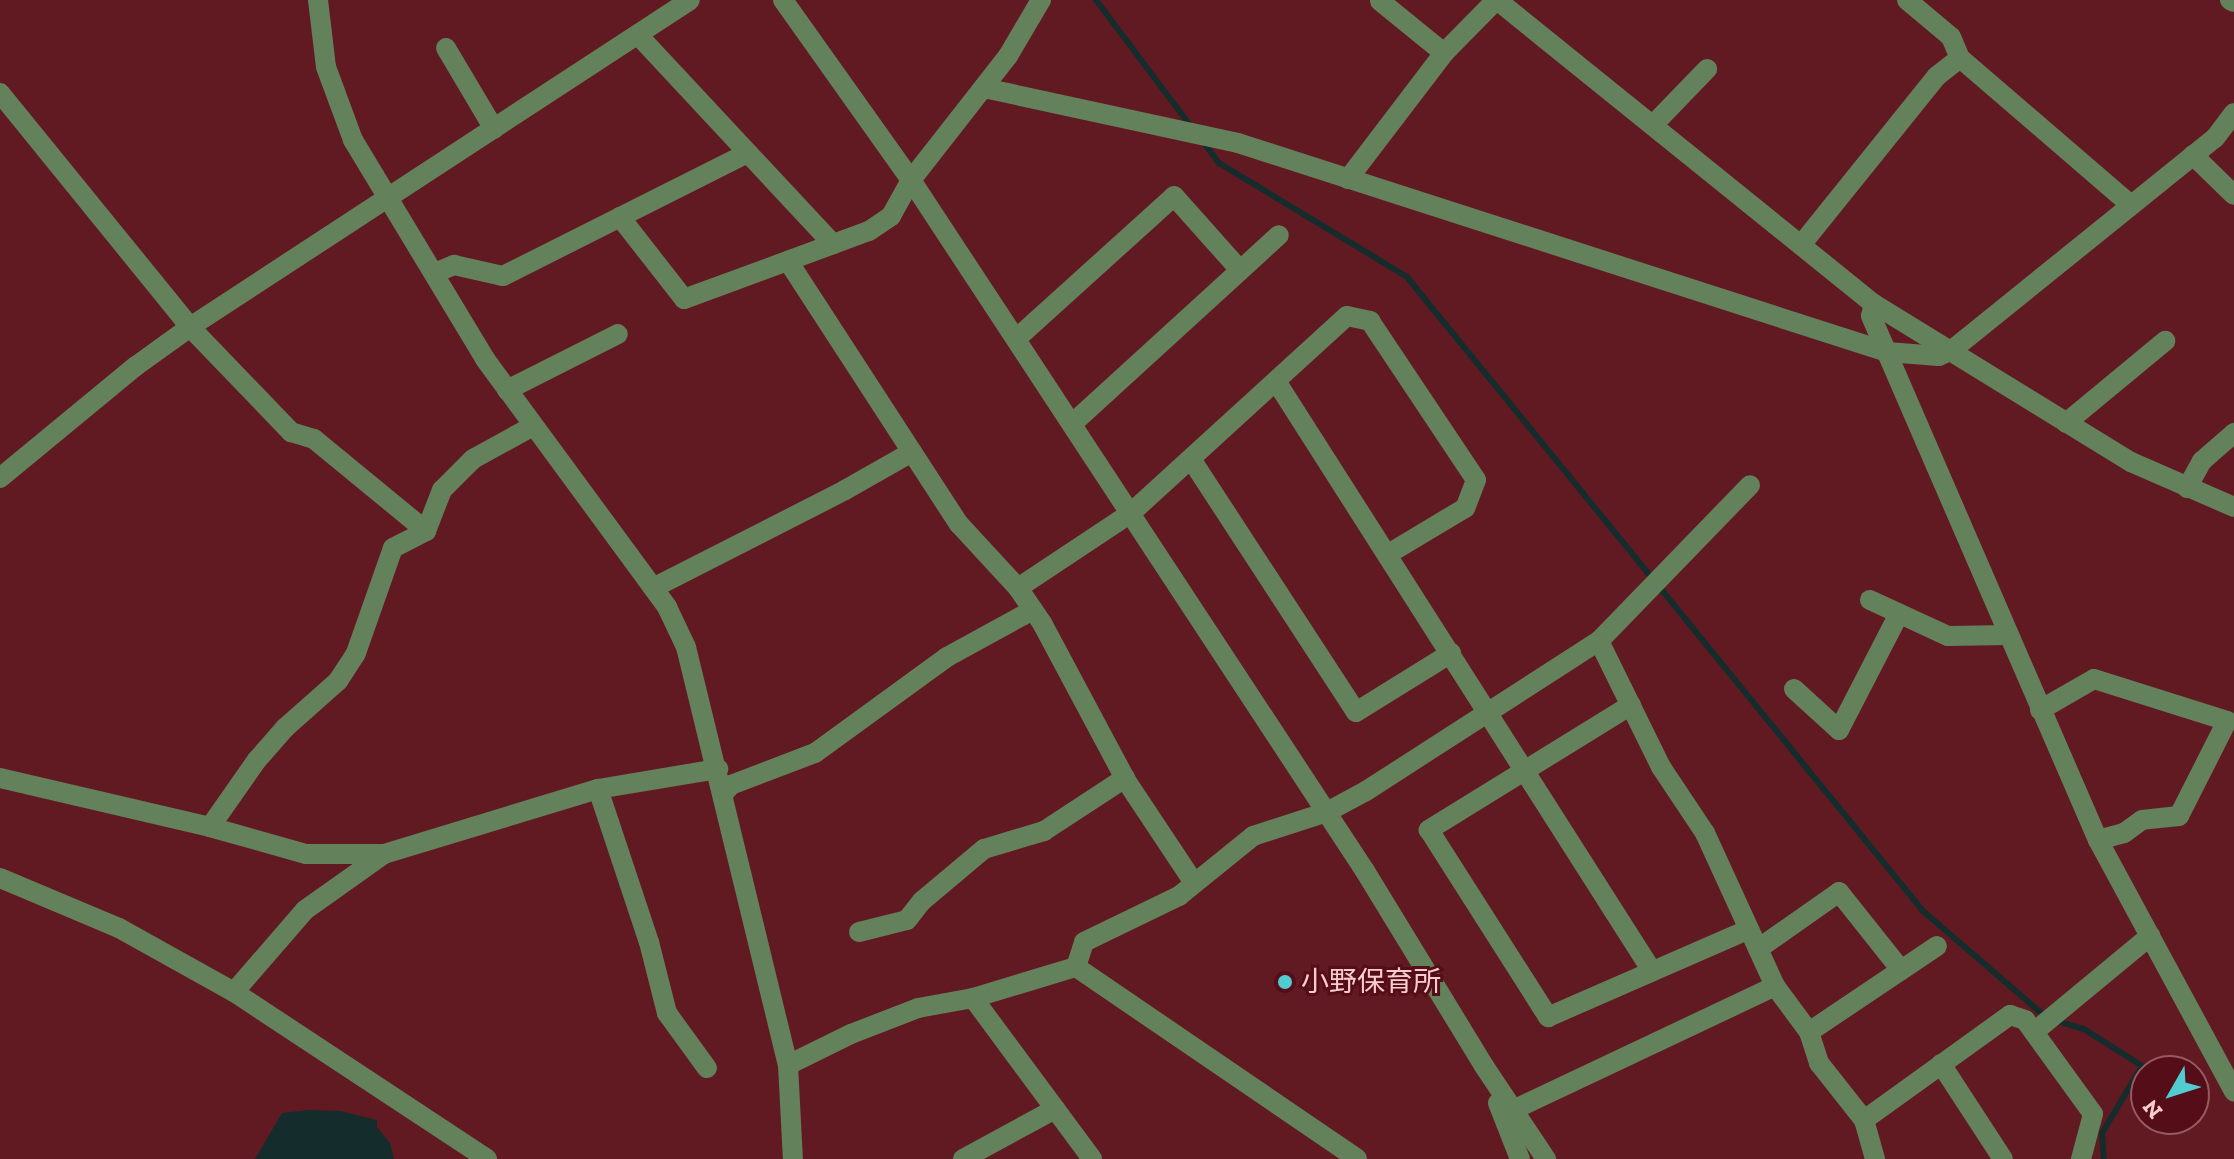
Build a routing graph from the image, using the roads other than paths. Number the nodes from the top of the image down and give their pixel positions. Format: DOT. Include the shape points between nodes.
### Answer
graph roads {
  1 [pos="318,0"];
  2 [pos="690,0"];
  3 [pos="783,0"];
  4 [pos="1041,0"];
  5 [pos="1496,0"];
  6 [pos="1907,0"];
  7 [pos="1380,1"];
  8 [pos="638,35"];
  9 [pos="446,48"];
  10 [pos="1444,53"];
  11 [pos="1960,58"];
  12 [pos="1707,69"];
  13 [pos="984,88"];
  14 [pos="0,93"];
  15 [pos="2234,113"];
  16 [pos="1653,125"];
  17 [pos="494,129"];
  18 [pos="748,153"];
  19 [pos="2193,155"];
  20 [pos="1348,179"];
  21 [pos="911,180"];
  22 [pos="2234,195"];
  23 [pos="388,199"];
  24 [pos="2130,204"];
  25 [pos="620,217"];
  26 [pos="1279,235"];
  27 [pos="833,244"];
  28 [pos="1801,245"];
  29 [pos="788,261"];
  30 [pos="1240,270"];
  31 [pos="435,273"];
  32 [pos="1874,304"];
  33 [pos="190,327"];
  34 [pos="618,334"];
  35 [pos="1016,339"];
  36 [pos="2165,341"];
  37 [pos="1952,350"];
  38 [pos="1887,352"];
  39 [pos="1276,381"];
  40 [pos="507,390"];
  41 [pos="2066,423"];
  42 [pos="1072,424"];
  43 [pos="533,426"];
  44 [pos="2234,433"];
  45 [pos="912,452"];
  46 [pos="1191,459"];
  47 [pos="0,478"];
  48 [pos="1750,485"];
  49 [pos="2187,488"];
  50 [pos="2234,507"];
  51 [pos="1131,513"];
  52 [pos="426,531"];
  53 [pos="1388,554"];
  54 [pos="653,588"];
  55 [pos="1018,588"];
  56 [pos="1870,600"];
  57 [pos="1033,610"];
  58 [pos="1899,614"];
  59 [pos="2008,635"];
  60 [pos="1599,641"];
  61 [pos="1451,653"];
  62 [pos="1794,689"];
  63 [pos="1631,705"];
  64 [pos="2040,710"];
  65 [pos="1489,712"];
  66 [pos="718,769"];
  67 [pos="1525,771"];
  68 [pos="0,778"];
  69 [pos="1125,778"];
  70 [pos="598,789"];
  71 [pos="724,793"];
  72 [pos="1327,812"];
  73 [pos="210,827"];
  74 [pos="2098,840"];
  75 [pos="384,854"];
  76 [pos="0,878"];
  77 [pos="1194,883"];
  78 [pos="1749,929"];
  79 [pos="859,932"];
  80 [pos="2150,936"];
  81 [pos="1937,946"];
  82 [pos="1758,949"];
  83 [pos="1076,967"];
  84 [pos="1901,970"];
  85 [pos="1652,971"];
  86 [pos="1775,986"];
  87 [pos="234,992"];
  88 [pos="973,998"];
  89 [pos="1809,1032"];
  90 [pos="2034,1032"];
  91 [pos="1941,1064"];
  92 [pos="788,1065"];
  93 [pos="1484,1066"];
  94 [pos="707,1068"];
  95 [pos="2234,1092"];
  96 [pos="1055,1109"];
  97 [pos="1513,1110"];
  98 [pos="1864,1120"];
  99 [pos="487,1159"];
  100 [pos="793,1159"];
  101 [pos="963,1159"];
  102 [pos="1092,1159"];
  103 [pos="1357,1159"];
  104 [pos="1520,1159"];
  105 [pos="1546,1159"];
  106 [pos="1875,1159"];
  107 [pos="2003,1159"];
  108 [pos="2081,1159"];
  1 -- 23 [label="street" via="326,67 353,140"];
  2 -- 8 [label="street"];
  3 -- 21 [label="street"];
  4 -- 13 [label="street"];
  5 -- 10 [label="street"];
  5 -- 16 [label="street"];
  6 -- 11 [label="street" via="1951,37"];
  7 -- 10 [label="street"];
  8 -- 17 [label="street"];
  8 -- 18 [label="street"];
  9 -- 17 [label="street"];
  10 -- 20 [label="street"];
  11 -- 24 [label="street"];
  11 -- 28 [label="street" via="1937,76"];
  12 -- 16 [label="street"];
  13 -- 20 [label="street" via="1238,143"];
  13 -- 21 [label="street"];
  14 -- 33 [label="street"];
  15 -- 19 [label="street"];
  16 -- 28 [label="street"];
  17 -- 23 [label="street"];
  18 -- 25 [label="street"];
  18 -- 27 [label="street"];
  19 -- 22 [label="street"];
  19 -- 24 [label="street"];
  20 -- 38 [label="street"];
  21 -- 27 [label="street" via="891,216"];
  21 -- 35 [label="street"];
  23 -- 31 [label="street"];
  23 -- 33 [label="street"];
  24 -- 37 [label="street"];
  25 -- 29 [label="street" via="684,299"];
  25 -- 31 [label="street" via="503,276 454,265"];
  26 -- 30 [label="street"];
  27 -- 29 [label="street"];
  28 -- 32 [label="street"];
  29 -- 45 [label="street"];
  30 -- 35 [label="street" via="1174,196"];
  30 -- 42 [label="street"];
  31 -- 40 [label="street"];
  32 -- 37 [label="street"];
  32 -- 38 [label="street" via="1871,316"];
  33 -- 47 [label="street"];
  33 -- 52 [label="street" via="291,432 314,439"];
  34 -- 40 [label="street"];
  35 -- 42 [label="street"];
  36 -- 41 [label="street"];
  37 -- 38 [label="street" via="1939,356"];
  37 -- 41 [label="street"];
  38 -- 59 [label="street"];
  39 -- 46 [label="street"];
  39 -- 53 [label="street"];
  39 -- 53 [label="street" via="1347,316 1370,321 1476,480 1465,508"];
  40 -- 43 [label="street"];
  41 -- 49 [label="street"];
  42 -- 51 [label="street"];
  43 -- 52 [label="street" via="473,459 442,490"];
  43 -- 54 [label="street"];
  44 -- 49 [label="street" via="2202,461"];
  45 -- 54 [label="street"];
  45 -- 55 [label="street" via="959,524"];
  46 -- 51 [label="street"];
  46 -- 61 [label="street" via="1356,712"];
  48 -- 60 [label="street"];
  49 -- 50 [label="street"];
  51 -- 55 [label="street"];
  51 -- 72 [label="street"];
  52 -- 73 [label="street" via="393,548 356,653 338,681 285,728"];
  53 -- 61 [label="street"];
  54 -- 66 [label="street" via="686,647"];
  55 -- 57 [label="street"];
  56 -- 58 [label="street"];
  57 -- 69 [label="street"];
  57 -- 71 [label="street" via="947,657 815,753 731,785"];
  58 -- 59 [label="street" via="1948,636"];
  58 -- 62 [label="street" via="1839,730"];
  59 -- 64 [label="street"];
  60 -- 63 [label="street"];
  60 -- 65 [label="street"];
  61 -- 65 [label="street"];
  63 -- 67 [label="street"];
  63 -- 78 [label="street" via="1661,767 1705,833"];
  64 -- 74 [label="street"];
  64 -- 74 [label="street" via="2094,679 2227,721 2179,816 2142,820 2124,833"];
  65 -- 67 [label="street"];
  65 -- 72 [label="street"];
  66 -- 70 [label="street"];
  66 -- 71 [label="street"];
  67 -- 85 [label="street"];
  67 -- 85 [label="street" via="1429,830 1548,1017"];
  68 -- 73 [label="street"];
  69 -- 77 [label="street"];
  69 -- 79 [label="street" via="1044,831 984,849 907,920"];
  70 -- 75 [label="street"];
  70 -- 94 [label="street" via="667,1013"];
  71 -- 92 [label="street"];
  72 -- 77 [label="street" via="1253,836"];
  72 -- 93 [label="street"];
  73 -- 75 [label="street" via="306,854"];
  74 -- 80 [label="street"];
  75 -- 87 [label="street" via="305,910"];
  76 -- 87 [label="street" via="119,928"];
  77 -- 83 [label="street" via="1179,896 1084,942"];
  78 -- 82 [label="street"];
  78 -- 85 [label="street"];
  80 -- 90 [label="street"];
  80 -- 95 [label="street"];
  81 -- 84 [label="street"];
  82 -- 84 [label="street" via="1839,892"];
  82 -- 86 [label="street"];
  83 -- 88 [label="street"];
  83 -- 103 [label="street"];
  84 -- 89 [label="street"];
  86 -- 89 [label="street"];
  86 -- 97 [label="street"];
  87 -- 99 [label="street"];
  88 -- 92 [label="street" via="918,1008"];
  88 -- 96 [label="street"];
  89 -- 98 [label="street" via="1819,1063"];
  90 -- 91 [label="street" via="2025,1020 2010,1015"];
  90 -- 108 [label="street" via="2093,1114"];
  91 -- 98 [label="street"];
  91 -- 107 [label="street"];
  92 -- 100 [label="street"];
  93 -- 97 [label="street"];
  93 -- 104 [label="street"];
  96 -- 101 [label="street"];
  96 -- 102 [label="street"];
  97 -- 105 [label="street"];
  98 -- 106 [label="street"];
}
